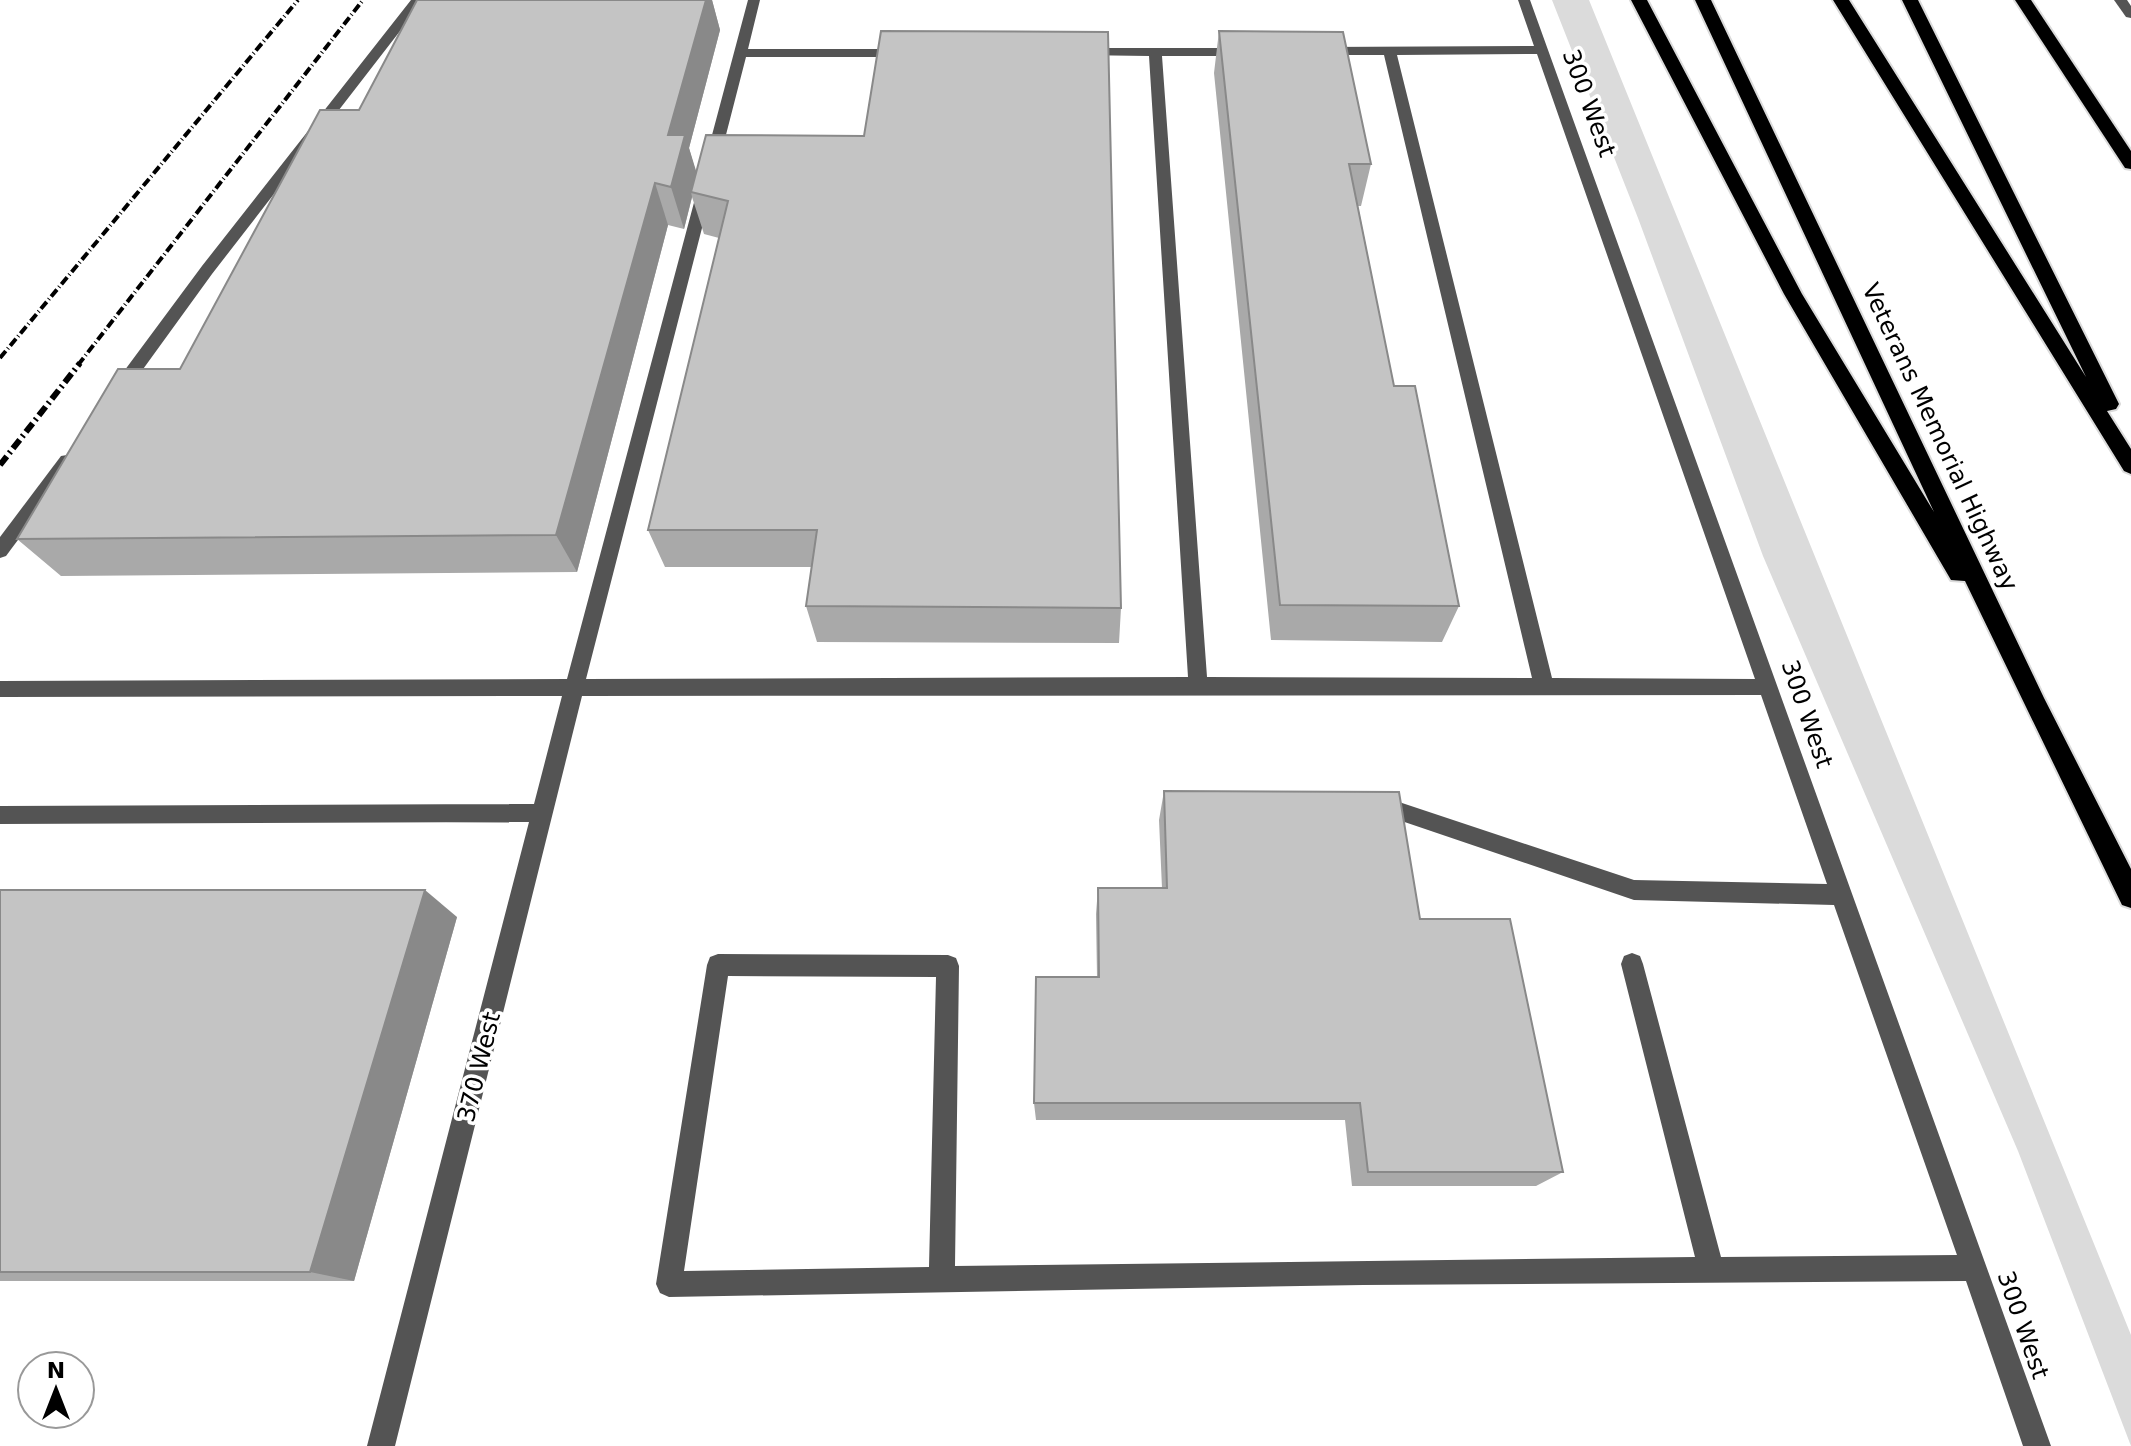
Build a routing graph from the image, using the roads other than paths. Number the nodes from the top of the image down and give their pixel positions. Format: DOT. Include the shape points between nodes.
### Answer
graph roads {
  1 [pos="418,0"];
  2 [pos="754,0"];
  3 [pos="1524,0"];
  4 [pos="1639,0"];
  5 [pos="1703,0"];
  6 [pos="1841,0"];
  7 [pos="1910,0"];
  8 [pos="2023,0"];
  9 [pos="2120,0"];
  10 [pos="2131,14"];
  11 [pos="1542,50"];
  12 [pos="1258,51"];
  13 [pos="1302,51"];
  14 [pos="1390,51"];
  15 [pos="1059,52"];
  16 [pos="1155,52"];
  17 [pos="739,53"];
  18 [pos="915,53"];
  19 [pos="2131,164"];
  20 [pos="113,398"];
  21 [pos="75,449"];
  22 [pos="2131,450"];
  23 [pos="2131,466"];
  24 [pos="0,551"];
  25 [pos="1198,686"];
  26 [pos="1544,686"];
  27 [pos="1770,687"];
  28 [pos="574,688"];
  29 [pos="0,689"];
  30 [pos="2034,703"];
  31 [pos="1374,803"];
  32 [pos="544,813"];
  33 [pos="0,815"];
  34 [pos="1843,895"];
  35 [pos="2131,896"];
  36 [pos="1632,964"];
  37 [pos="1975,1268"];
  38 [pos="1711,1269"];
  39 [pos="942,1279"];
  40 [pos="381,1446"];
  41 [pos="2037,1446"];
  1 -- 20 [label="street"];
  2 -- 17 [label="street, 370 West"];
  3 -- 11 [label="street, 300 West"];
  4 -- 30 [label="highway" via="1793,294"];
  5 -- 30 [label="highway, Veterans Memorial Highway"];
  6 -- 23 [label="highway"];
  7 -- 22 [label="highway"];
  8 -- 19 [label="highway"];
  9 -- 10 [label="street"];
  11 -- 14 [label="street"];
  11 -- 27 [label="street, 300 West"];
  12 -- 16 [label="street"];
  13 -- 14 [label="street"];
  14 -- 26 [label="street"];
  15 -- 16 [label="street"];
  16 -- 25 [label="street"];
  17 -- 18 [label="street"];
  17 -- 28 [label="street, 370 West"];
  21 -- 24 [label="street"];
  25 -- 26 [label="street"];
  25 -- 28 [label="street"];
  26 -- 27 [label="street"];
  27 -- 34 [label="street, 300 West"];
  28 -- 29 [label="street"];
  28 -- 32 [label="street, 370 West"];
  30 -- 35 [label="highway, Veterans Memorial Highway"];
  31 -- 34 [label="street" via="1634,890"];
  32 -- 33 [label="street"];
  32 -- 40 [label="street, 370 West"];
  34 -- 37 [label="street, 300 West"];
  36 -- 38 [label="street"];
  37 -- 38 [label="street"];
  37 -- 41 [label="street, 300 West"];
  38 -- 39 [label="street"];
  39 -- 39 [label="street" via="669,1284 718,965 948,966"];
}
